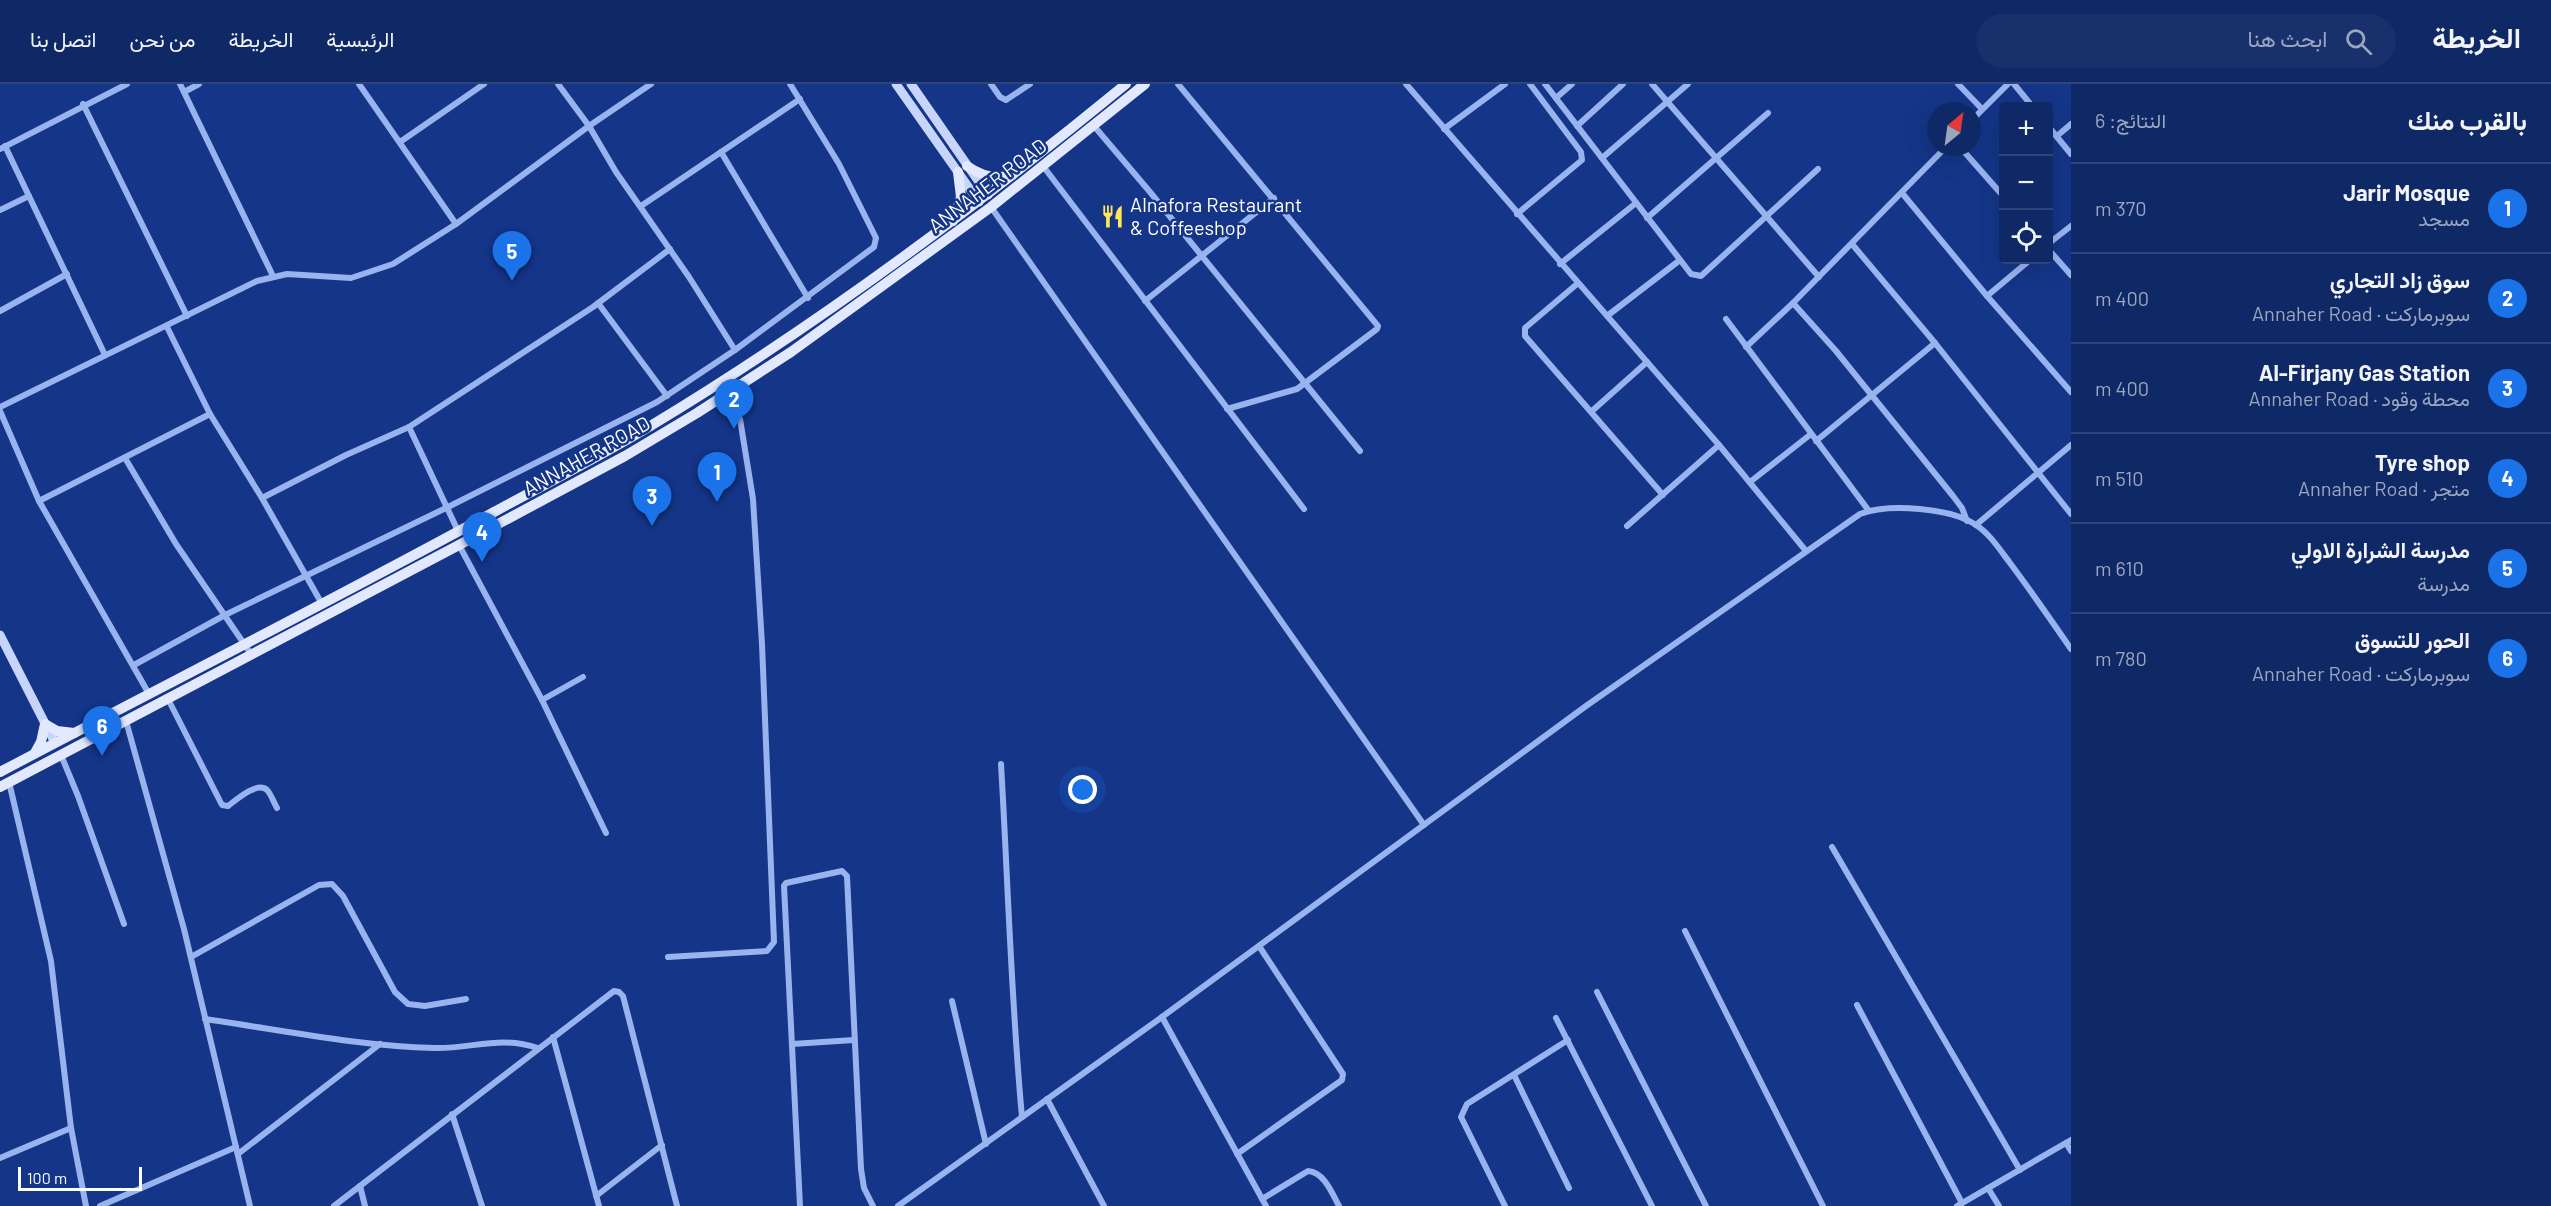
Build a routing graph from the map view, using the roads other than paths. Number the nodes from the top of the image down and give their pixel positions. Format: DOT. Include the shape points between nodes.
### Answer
graph roads {
  1 [pos="127,84"];
  2 [pos="180,84"];
  3 [pos="199,84"];
  4 [pos="359,84"];
  5 [pos="484,84"];
  6 [pos="558,84"];
  7 [pos="651,84"];
  8 [pos="790,84"];
  9 [pos="897,84"];
  10 [pos="911,84"];
  11 [pos="990,84"];
  12 [pos="1030,84"];
  13 [pos="1126,84"];
  14 [pos="1145,84"];
  15 [pos="1178,84"];
  16 [pos="1406,84"];
  17 [pos="1504,84"];
  18 [pos="1530,84"];
  19 [pos="1545,84"];
  20 [pos="1572,84"];
  21 [pos="1623,84"];
  22 [pos="1652,84"];
  23 [pos="1688,84"];
  24 [pos="1958,84"];
  25 [pos="2008,84"];
  26 [pos="2014,84"];
  27 [pos="184,92"];
  28 [pos="1556,98"];
  29 [pos="800,99"];
  30 [pos="1667,102"];
  31 [pos="2029,102"];
  32 [pos="83,104"];
  33 [pos="1982,109"];
  34 [pos="1768,112"];
  35 [pos="2071,123"];
  36 [pos="589,126"];
  37 [pos="1094,126"];
  38 [pos="1577,126"];
  39 [pos="1444,129"];
  40 [pos="2053,131"];
  41 [pos="2057,136"];
  42 [pos="400,142"];
  43 [pos="2,147"];
  44 [pos="721,152"];
  45 [pos="2071,154"];
  46 [pos="1937,156"];
  47 [pos="1968,156"];
  48 [pos="1602,158"];
  49 [pos="1717,159"];
  50 [pos="1043,166"];
  51 [pos="963,169"];
  52 [pos="1818,169"];
  53 [pos="1018,173"];
  54 [pos="1999,191"];
  55 [pos="1902,193"];
  56 [pos="29,196"];
  57 [pos="984,198"];
  58 [pos="1274,198"];
  59 [pos="1636,203"];
  60 [pos="641,206"];
  61 [pos="991,207"];
  62 [pos="0,210"];
  63 [pos="1517,214"];
  64 [pos="1767,216"];
  65 [pos="1647,218"];
  66 [pos="953,222"];
  67 [pos="456,224"];
  68 [pos="2071,225"];
  69 [pos="2053,241"];
  70 [pos="1852,244"];
  71 [pos="670,249"];
  72 [pos="2053,254"];
  73 [pos="1202,255"];
  74 [pos="1680,260"];
  75 [pos="1560,264"];
  76 [pos="2025,264"];
  77 [pos="67,274"];
  78 [pos="2071,275"];
  79 [pos="273,276"];
  80 [pos="1820,277"];
  81 [pos="1577,284"];
  82 [pos="1987,296"];
  83 [pos="808,298"];
  84 [pos="1145,301"];
  85 [pos="598,303"];
  86 [pos="1793,303"];
  87 [pos="0,311"];
  88 [pos="187,316"];
  89 [pos="1606,316"];
  90 [pos="1726,319"];
  91 [pos="167,327"];
  92 [pos="1935,344"];
  93 [pos="1746,347"];
  94 [pos="735,350"];
  95 [pos="105,355"];
  96 [pos="1647,362"];
  97 [pos="1307,383"];
  98 [pos="2071,392"];
  99 [pos="727,394"];
  100 [pos="667,396"];
  101 [pos="1873,396"];
  102 [pos="0,409"];
  103 [pos="1227,409"];
  104 [pos="1592,411"];
  105 [pos="210,414"];
  106 [pos="409,428"];
  107 [pos="1811,434"];
  108 [pos="1816,441"];
  109 [pos="1719,445"];
  110 [pos="2071,446"];
  111 [pos="1360,451"];
  112 [pos="125,458"];
  113 [pos="2038,473"];
  114 [pos="1750,483"];
  115 [pos="1663,495"];
  116 [pos="262,498"];
  117 [pos="39,501"];
  118 [pos="448,507"];
  119 [pos="1304,509"];
  120 [pos="1869,511"];
  121 [pos="2071,514"];
  122 [pos="1967,521"];
  123 [pos="1976,525"];
  124 [pos="1627,526"];
  125 [pos="458,531"];
  126 [pos="459,545"];
  127 [pos="1806,550"];
  128 [pos="307,574"];
  129 [pos="322,604"];
  130 [pos="225,615"];
  131 [pos="0,635"];
  132 [pos="244,644"];
  133 [pos="2071,649"];
  134 [pos="251,654"];
  135 [pos="134,664"];
  136 [pos="583,677"];
  137 [pos="149,694"];
  138 [pos="168,699"];
  139 [pos="542,700"];
  140 [pos="126,721"];
  141 [pos="45,724"];
  142 [pos="74,733"];
  143 [pos="55,743"];
  144 [pos="35,753"];
  145 [pos="61,755"];
  146 [pos="1001,764"];
  147 [pos="0,772"];
  148 [pos="5,784"];
  149 [pos="277,808"];
  150 [pos="1424,825"];
  151 [pos="606,833"];
  152 [pos="1832,847"];
  153 [pos="124,924"];
  154 [pos="1685,931"];
  155 [pos="1259,946"];
  156 [pos="191,957"];
  157 [pos="668,957"];
  158 [pos="1597,993"];
  159 [pos="466,999"];
  160 [pos="952,1001"];
  161 [pos="1857,1005"];
  162 [pos="1162,1017"];
  163 [pos="1556,1018"];
  164 [pos="205,1019"];
  165 [pos="553,1037"];
  166 [pos="854,1040"];
  167 [pos="1568,1040"];
  168 [pos="380,1044"];
  169 [pos="792,1044"];
  170 [pos="538,1048"];
  171 [pos="1514,1076"];
  172 [pos="1047,1100"];
  173 [pos="452,1114"];
  174 [pos="1022,1117"];
  175 [pos="71,1128"];
  176 [pos="2069,1141"];
  177 [pos="986,1144"];
  178 [pos="662,1145"];
  179 [pos="2071,1150"];
  180 [pos="237,1151"];
  181 [pos="1237,1154"];
  182 [pos="0,1158"];
  183 [pos="2020,1170"];
  184 [pos="360,1186"];
  185 [pos="1569,1188"];
  186 [pos="1988,1188"];
  187 [pos="596,1196"];
  188 [pos="1262,1199"];
  189 [pos="1960,1205"];
  190 [pos="86,1206"];
  191 [pos="100,1206"];
  192 [pos="250,1206"];
  193 [pos="334,1206"];
  194 [pos="365,1206"];
  195 [pos="482,1206"];
  196 [pos="599,1206"];
  197 [pos="677,1206"];
  198 [pos="800,1206"];
  199 [pos="873,1206"];
  200 [pos="898,1206"];
  201 [pos="1104,1206"];
  202 [pos="1266,1206"];
  203 [pos="1339,1206"];
  204 [pos="1505,1206"];
  205 [pos="1652,1206"];
  206 [pos="1706,1206"];
  207 [pos="1823,1206"];
  208 [pos="1999,1206"];
  1 -- 32 [label="street"];
  2 -- 27 [label="street"];
  3 -- 27 [label="street"];
  4 -- 42 [label="street"];
  5 -- 42 [label="street"];
  6 -- 36 [label="street"];
  7 -- 36 [label="street"];
  8 -- 29 [label="street"];
  9 -- 51 [label="main road"];
  10 -- 51 [label="main road"];
  11 -- 12 [label="street" via="1006,100"];
  13 -- 53 [label="main road, ANNAHER ROAD"];
  14 -- 37 [label="main road, ANNAHER ROAD"];
  15 -- 58 [label="street"];
  16 -- 39 [label="street"];
  17 -- 39 [label="street"];
  18 -- 63 [label="street" via="1581,152 1582,160"];
  19 -- 28 [label="street"];
  20 -- 28 [label="street"];
  21 -- 38 [label="street"];
  22 -- 30 [label="street"];
  23 -- 30 [label="street"];
  24 -- 33 [label="street"];
  25 -- 33 [label="street"];
  26 -- 31 [label="street"];
  27 -- 79 [label="street"];
  28 -- 38 [label="street"];
  29 -- 44 [label="street"];
  29 -- 83 [label="street" via="842,171 876,241 874,248"];
  30 -- 48 [label="street"];
  30 -- 49 [label="street"];
  32 -- 43 [label="street"];
  32 -- 88 [label="street"];
  34 -- 49 [label="street"];
  35 -- 41 [label="street"];
  36 -- 60 [label="street"];
  36 -- 67 [label="street"];
  37 -- 50 [label="main road, ANNAHER ROAD"];
  37 -- 73 [label="street"];
  38 -- 48 [label="street"];
  39 -- 63 [label="street"];
  40 -- 41 [label="street"];
  41 -- 45 [label="street"];
  42 -- 67 [label="street"];
  43 -- 56 [label="street"];
  44 -- 60 [label="street"];
  44 -- 83 [label="street"];
  46 -- 55 [label="street"];
  47 -- 54 [label="street"];
  48 -- 59 [label="street"];
  49 -- 64 [label="street"];
  49 -- 65 [label="street"];
  50 -- 61 [label="main road, ANNAHER ROAD"];
  50 -- 84 [label="street"];
  51 -- 53 [label="main road" via="991,178"];
  51 -- 57 [label="main road"];
  51 -- 66 [label="main road" via="961,197"];
  52 -- 64 [label="street"];
  53 -- 57 [label="main road, ANNAHER ROAD"];
  55 -- 70 [label="street"];
  55 -- 82 [label="street"];
  56 -- 62 [label="street"];
  56 -- 77 [label="street"];
  57 -- 66 [label="main road, ANNAHER ROAD"];
  58 -- 73 [label="street"];
  58 -- 97 [label="street" via="1378,326"];
  59 -- 65 [label="street"];
  59 -- 75 [label="street"];
  60 -- 71 [label="street"];
  61 -- 99 [label="main road, ANNAHER ROAD"];
  61 -- 150 [label="street"];
  63 -- 75 [label="street"];
  64 -- 74 [label="street" via="1701,276 1691,274"];
  64 -- 80 [label="street"];
  65 -- 74 [label="street"];
  66 -- 125 [label="main road, ANNAHER ROAD" via="720,384 648,428"];
  67 -- 79 [label="street" via="393,264 365,275"];
  68 -- 69 [label="street"];
  70 -- 80 [label="street"];
  70 -- 92 [label="street"];
  71 -- 85 [label="street"];
  71 -- 94 [label="street"];
  72 -- 78 [label="street"];
  73 -- 84 [label="street"];
  73 -- 97 [label="street"];
  74 -- 89 [label="street"];
  75 -- 81 [label="street"];
  76 -- 82 [label="street"];
  77 -- 87 [label="street"];
  77 -- 95 [label="street"];
  79 -- 88 [label="street"];
  80 -- 86 [label="street"];
  81 -- 89 [label="street"];
  81 -- 104 [label="street" via="1524,332"];
  82 -- 98 [label="street"];
  83 -- 94 [label="street"];
  84 -- 103 [label="street"];
  85 -- 100 [label="street"];
  85 -- 106 [label="street"];
  86 -- 93 [label="street"];
  86 -- 101 [label="street"];
  88 -- 91 [label="street"];
  89 -- 96 [label="street"];
  90 -- 93 [label="street"];
  91 -- 95 [label="street"];
  91 -- 105 [label="street"];
  92 -- 101 [label="street"];
  92 -- 113 [label="street"];
  93 -- 107 [label="street"];
  94 -- 100 [label="street"];
  95 -- 102 [label="street"];
  96 -- 104 [label="street"];
  96 -- 109 [label="street"];
  97 -- 103 [label="street" via="1294,391"];
  97 -- 111 [label="street"];
  99 -- 126 [label="main road, ANNAHER ROAD" via="625,456"];
  99 -- 157 [label="street" via="740,419 753,500 774,942 767,951"];
  100 -- 118 [label="street"];
  101 -- 108 [label="street"];
  101 -- 122 [label="street" via="1953,496"];
  102 -- 117 [label="street"];
  103 -- 119 [label="street"];
  104 -- 115 [label="street"];
  105 -- 112 [label="street"];
  105 -- 116 [label="street"];
  106 -- 116 [label="street"];
  106 -- 118 [label="street"];
  107 -- 108 [label="street"];
  107 -- 114 [label="street"];
  108 -- 120 [label="street"];
  109 -- 114 [label="street"];
  109 -- 115 [label="street"];
  110 -- 113 [label="street"];
  112 -- 117 [label="street"];
  112 -- 130 [label="street" via="176,544"];
  113 -- 121 [label="street"];
  113 -- 123 [label="street"];
  114 -- 127 [label="street"];
  115 -- 124 [label="street"];
  116 -- 128 [label="street"];
  117 -- 135 [label="street"];
  118 -- 125 [label="street"];
  118 -- 128 [label="street"];
  120 -- 122 [label="street" via="1913,508"];
  120 -- 127 [label="street"];
  122 -- 123 [label="street"];
  123 -- 133 [label="street" via="1999,549"];
  125 -- 129 [label="main road, ANNAHER ROAD"];
  126 -- 134 [label="main road, ANNAHER ROAD"];
  126 -- 139 [label="street"];
  127 -- 150 [label="street"];
  128 -- 129 [label="street"];
  128 -- 130 [label="street"];
  129 -- 132 [label="main road, ANNAHER ROAD"];
  130 -- 132 [label="street"];
  130 -- 135 [label="street"];
  131 -- 141 [label="main road"];
  132 -- 134 [label="street"];
  132 -- 137 [label="main road, ANNAHER ROAD"];
  134 -- 138 [label="main road, ANNAHER ROAD"];
  135 -- 137 [label="street"];
  136 -- 139 [label="street"];
  137 -- 142 [label="main road, ANNAHER ROAD"];
  138 -- 140 [label="main road, ANNAHER ROAD"];
  138 -- 149 [label="street" via="222,804 228,806 262,788"];
  139 -- 151 [label="street"];
  140 -- 145 [label="main road, ANNAHER ROAD"];
  140 -- 156 [label="street"];
  141 -- 142 [label="main road" via="57,731"];
  141 -- 143 [label="main road"];
  141 -- 144 [label="main road"];
  142 -- 143 [label="main road, ANNAHER ROAD"];
  143 -- 144 [label="main road, ANNAHER ROAD"];
  144 -- 147 [label="main road, ANNAHER ROAD"];
  145 -- 148 [label="main road, ANNAHER ROAD"];
  145 -- 153 [label="street"];
  146 -- 174 [label="street" via="1012,1014"];
  148 -- 175 [label="street" via="51,961"];
  150 -- 155 [label="street"];
  152 -- 183 [label="street"];
  154 -- 207 [label="street"];
  155 -- 162 [label="street"];
  155 -- 181 [label="street" via="1343,1074 1342,1080"];
  156 -- 159 [label="street" via="319,885 332,884 343,896 395,992 408,1004 425,1006"];
  156 -- 164 [label="street"];
  158 -- 206 [label="street"];
  160 -- 177 [label="street"];
  161 -- 189 [label="street"];
  162 -- 172 [label="street"];
  162 -- 181 [label="street"];
  163 -- 167 [label="street"];
  164 -- 168 [label="street"];
  164 -- 180 [label="street"];
  165 -- 170 [label="street"];
  165 -- 178 [label="street" via="609,993 619,992"];
  165 -- 187 [label="street"];
  166 -- 169 [label="street"];
  166 -- 169 [label="street" via="847,876 842,871 784,884"];
  166 -- 199 [label="street" via="861,1169 864,1188"];
  167 -- 171 [label="street"];
  167 -- 205 [label="street"];
  168 -- 170 [label="street" via="436,1048 501,1041"];
  168 -- 180 [label="street"];
  169 -- 198 [label="street"];
  170 -- 173 [label="street"];
  171 -- 185 [label="street"];
  171 -- 204 [label="street" via="1467,1104 1461,1117"];
  172 -- 174 [label="street"];
  172 -- 201 [label="street"];
  173 -- 184 [label="street"];
  173 -- 195 [label="street"];
  174 -- 177 [label="street"];
  175 -- 182 [label="street"];
  175 -- 190 [label="street"];
  176 -- 179 [label="street"];
  176 -- 183 [label="street"];
  177 -- 200 [label="street"];
  178 -- 187 [label="street"];
  178 -- 197 [label="street"];
  180 -- 191 [label="street"];
  180 -- 192 [label="street"];
  181 -- 188 [label="street"];
  183 -- 186 [label="street"];
  184 -- 193 [label="street"];
  184 -- 194 [label="street"];
  186 -- 189 [label="street"];
  186 -- 208 [label="street"];
  187 -- 196 [label="street"];
  188 -- 202 [label="street"];
  188 -- 203 [label="street" via="1308,1171 1315,1171"];
}
